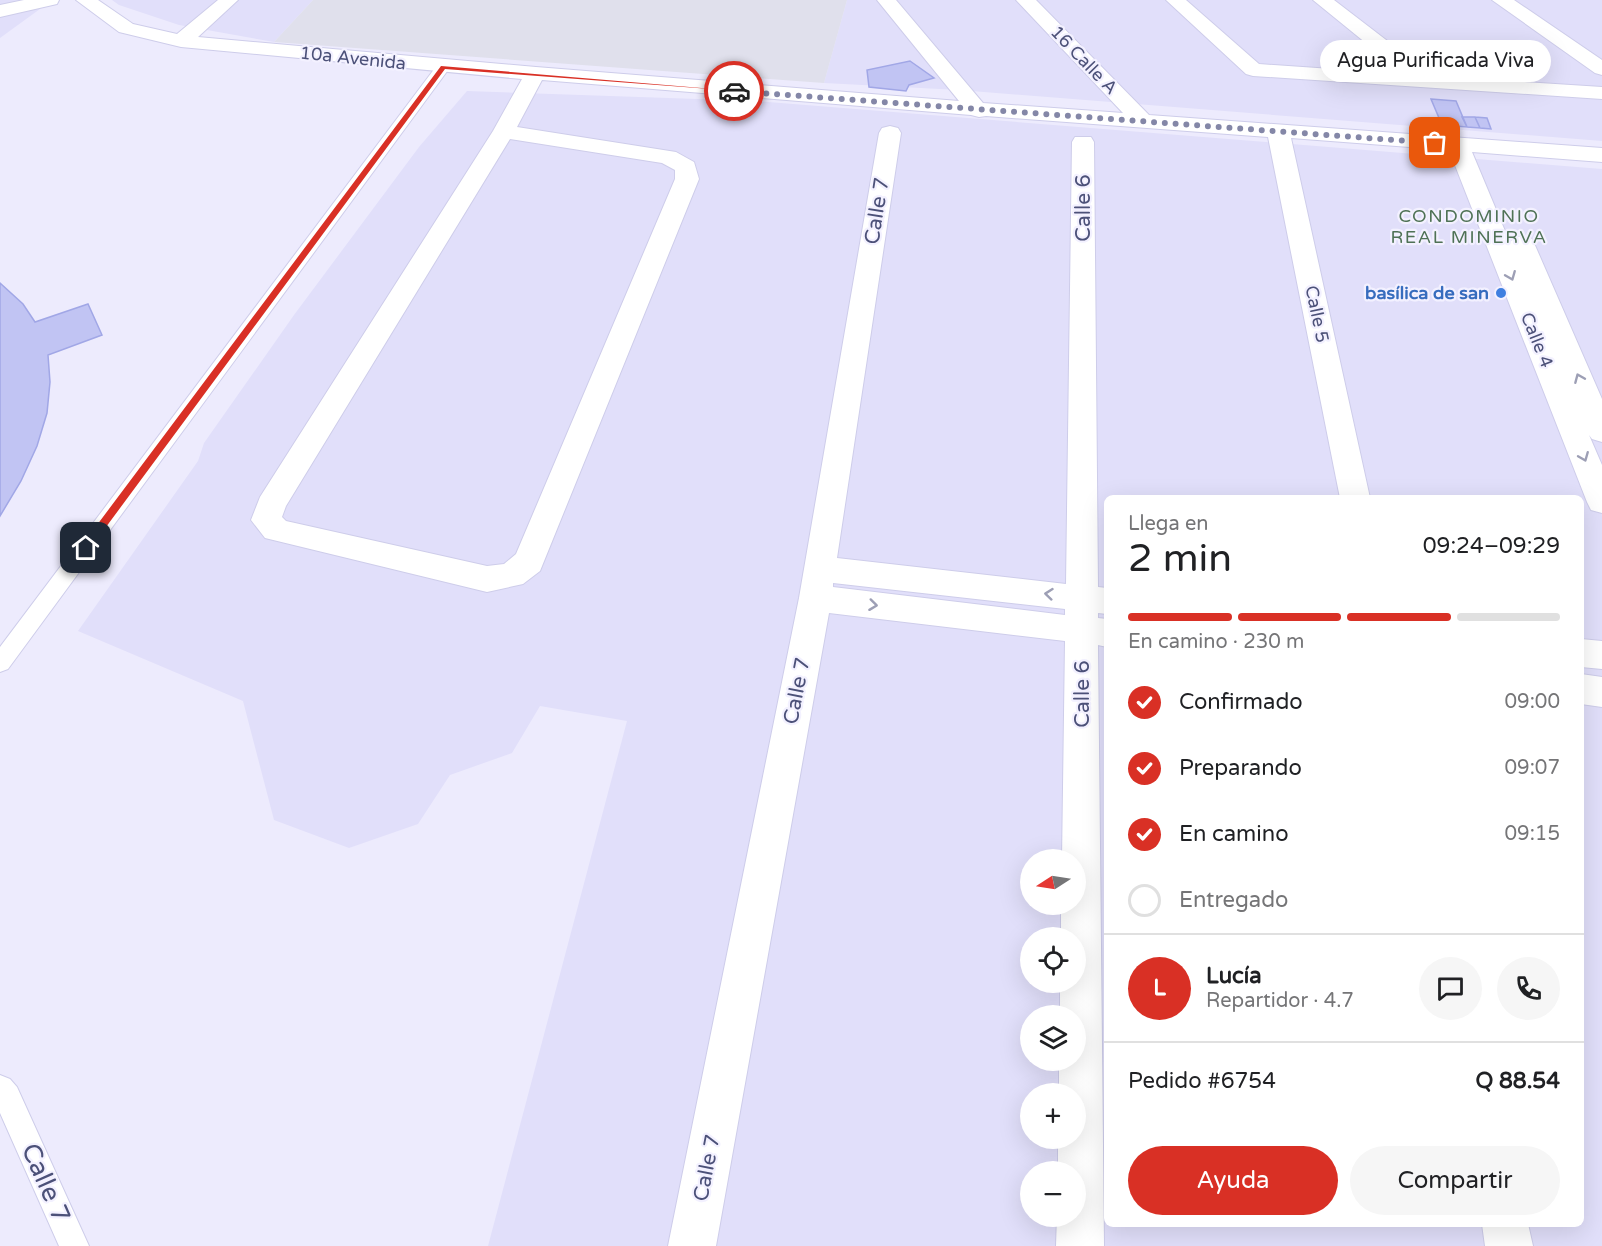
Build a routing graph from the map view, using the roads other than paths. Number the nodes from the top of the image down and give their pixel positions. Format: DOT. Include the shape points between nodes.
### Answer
graph roads {
  1 [pos="50,0"];
  2 [pos="85,0"];
  3 [pos="228,0"];
  4 [pos="886,0"];
  5 [pos="1025,0"];
  6 [pos="1175,0"];
  7 [pos="1322,0"];
  8 [pos="1501,0"];
  9 [pos="0,11"];
  10 [pos="181,41"];
  11 [pos="443,67"];
  12 [pos="1602,69"];
  13 [pos="534,75"];
  14 [pos="1428,81"];
  15 [pos="1602,93"];
  16 [pos="979,111"];
  17 [pos="1143,121"];
  18 [pos="1278,130"];
  19 [pos="504,131"];
  20 [pos="890,133"];
  21 [pos="1083,141"];
  22 [pos="1469,145"];
  23 [pos="1602,155"];
  24 [pos="1602,432"];
  25 [pos="1354,495"];
  26 [pos="1602,502"];
  27 [pos="818,584"];
  28 [pos="1095,615"];
  29 [pos="1584,653"];
  30 [pos="1602,656"];
  31 [pos="0,663"];
  32 [pos="1584,689"];
  33 [pos="1602,692"];
  34 [pos="0,1089"];
  35 [pos="1506,1227"];
  36 [pos="74,1246"];
  37 [pos="692,1246"];
  38 [pos="1080,1246"];
  39 [pos="1509,1246"];
  1 -- 9 [label="street"];
  2 -- 10 [label="street, 10a Avenida" via="126,28"];
  3 -- 10 [label="street"];
  4 -- 16 [label="street"];
  5 -- 17 [label="street, 16 Calle A"];
  6 -- 14 [label="street" via="1253,70"];
  7 -- 14 [label="street"];
  8 -- 12 [label="street"];
  10 -- 11 [label="street, 10a Avenida"];
  11 -- 13 [label="street, 10a Avenida"];
  11 -- 31 [label="lane"];
  13 -- 16 [label="street, 10a Avenida"];
  13 -- 19 [label="street"];
  14 -- 15 [label="street"];
  16 -- 17 [label="street, 10a Avenida"];
  17 -- 18 [label="street, 10a Avenida"];
  18 -- 22 [label="street, 10a Avenida"];
  18 -- 25 [label="street, Calle 5"];
  19 -- 19 [label="street" via="271,505 266,520 276,530 487,579 512,575 530,562 687,178 686,167 669,157"];
  20 -- 27 [label="street, Calle 7"];
  21 -- 28 [label="street, Calle 6"];
  22 -- 23 [label="street, 10a Avenida"];
  24 -- 22 [label="street, Calle 4, one-way"];
  22 -- 26 [label="street, Calle 4, one-way"];
  27 -- 28 [label="street"];
  27 -- 37 [label="street, Calle 7"];
  28 -- 38 [label="street, Calle 6"];
  29 -- 30 [label="street"];
  32 -- 33 [label="street"];
  34 -- 36 [label="lane, Calle 7" via="8,1097"];
  35 -- 39 [label="street"];
}
